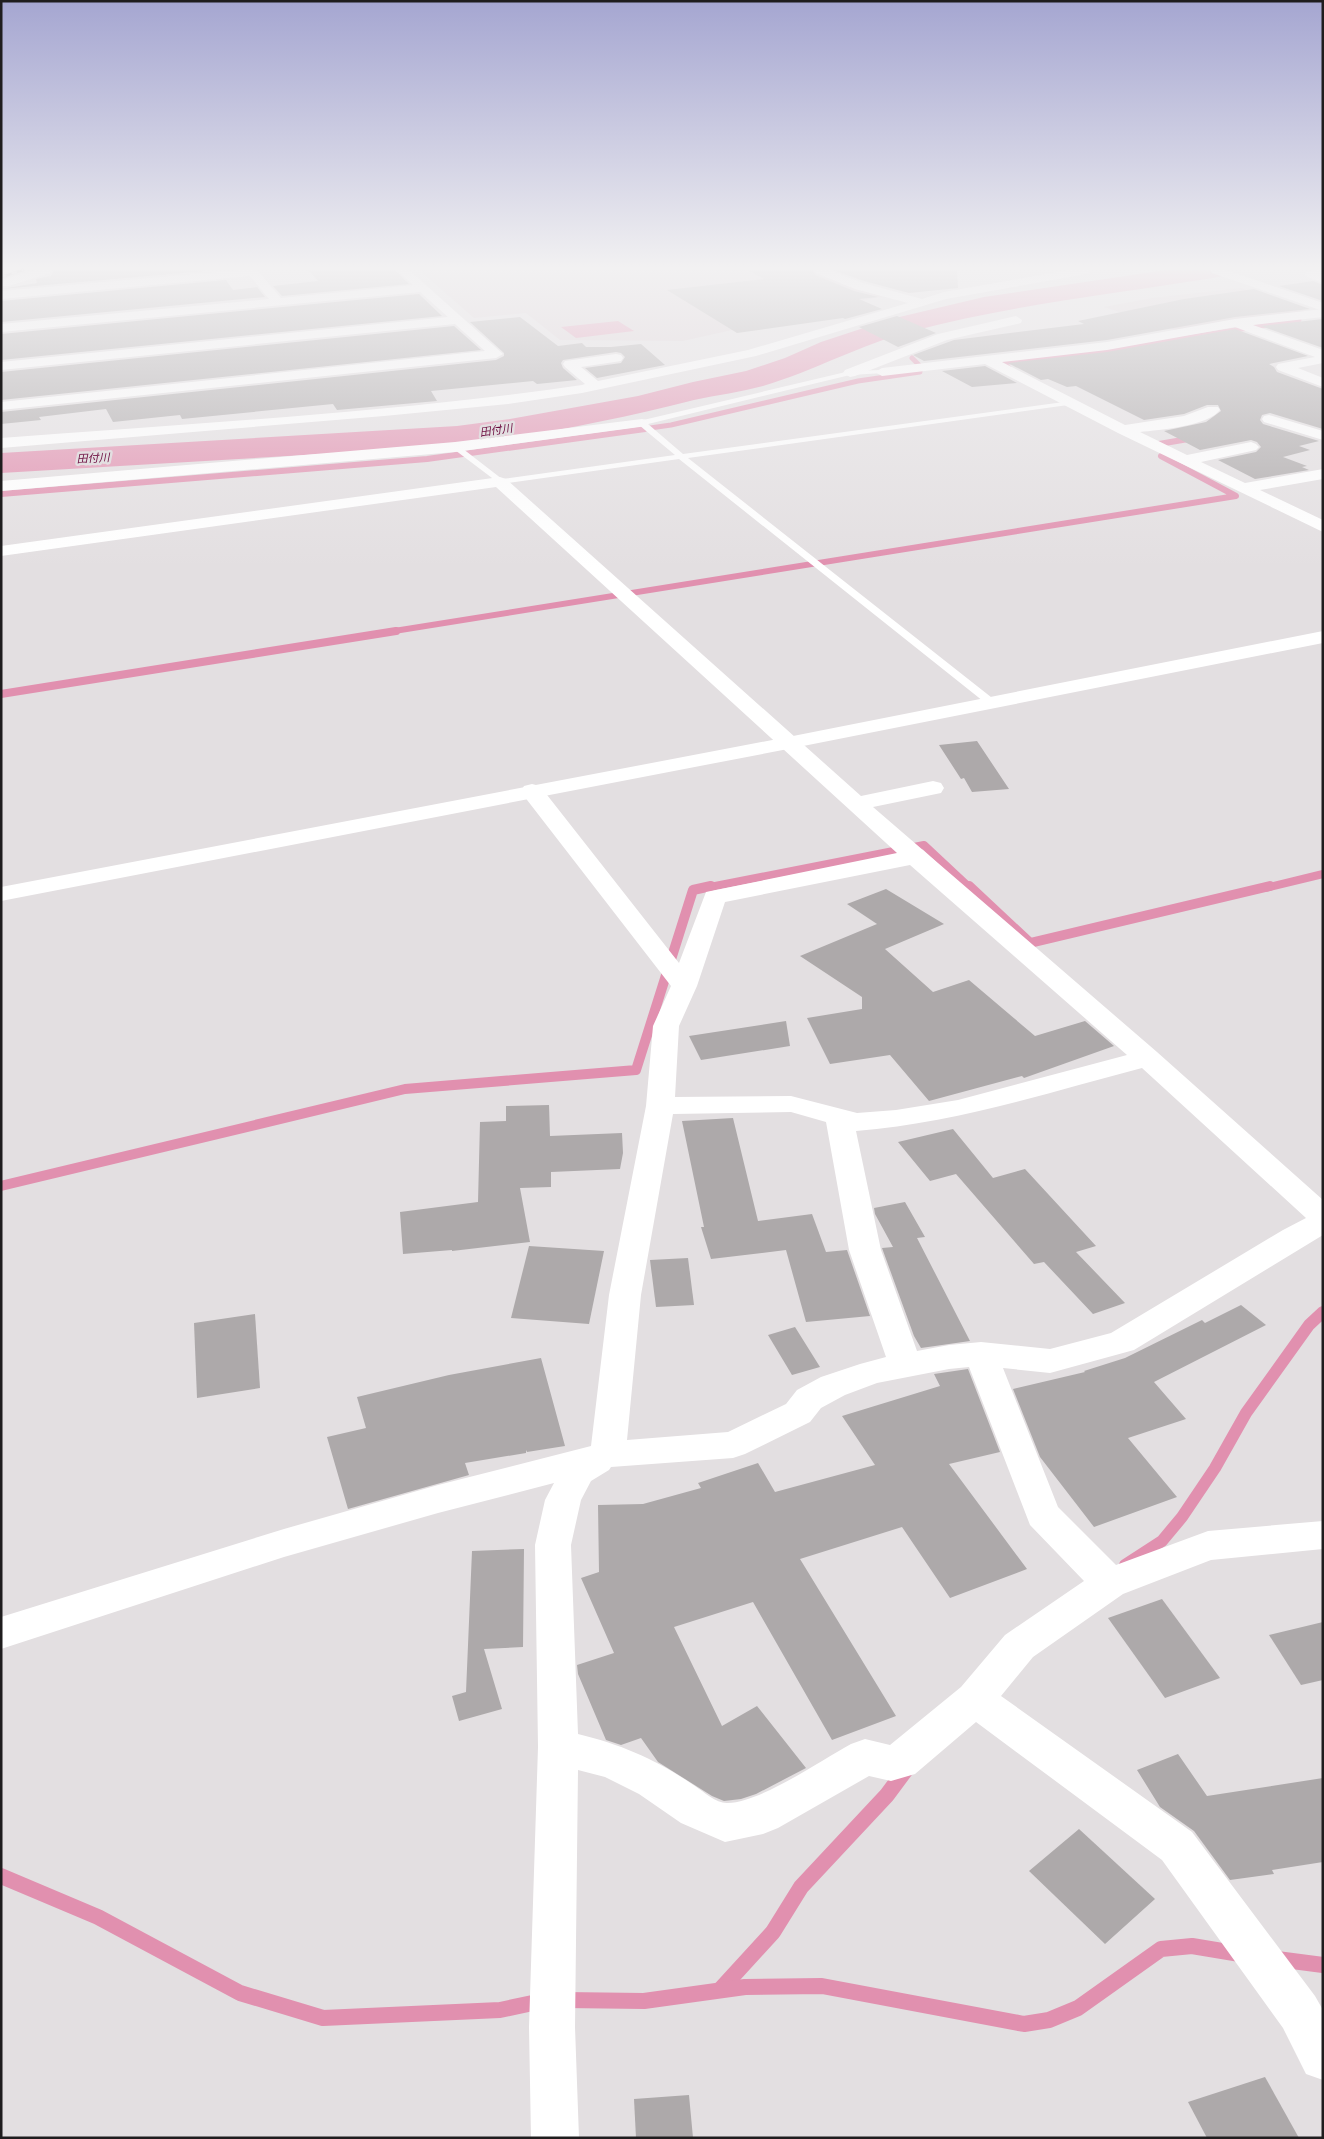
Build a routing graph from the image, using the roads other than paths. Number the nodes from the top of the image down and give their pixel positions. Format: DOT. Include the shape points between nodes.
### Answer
graph roads {
  1 [pos="192,370"];
  2 [pos="345,370"];
  3 [pos="577,370"];
  4 [pos="671,370"];
  5 [pos="858,370"];
  6 [pos="901,370"];
  7 [pos="1007,370"];
  8 [pos="1290,370"];
  9 [pos="882,372"];
  10 [pos="850,373"];
  11 [pos="1323,383"];
  12 [pos="201,385"];
  13 [pos="595,386"];
  14 [pos="82,398"];
  15 [pos="1068,402"];
  16 [pos="1,406"];
  17 [pos="1213,410"];
  18 [pos="89,411"];
  19 [pos="1269,419"];
  20 [pos="642,423"];
  21 [pos="226,425"];
  22 [pos="1123,430"];
  23 [pos="1323,436"];
  24 [pos="1,443"];
  25 [pos="455,447"];
  26 [pos="1251,447"];
  27 [pos="680,456"];
  28 [pos="1187,460"];
  29 [pos="1323,474"];
  30 [pos="500,482"];
  31 [pos="1,486"];
  32 [pos="1244,488"];
  33 [pos="1323,526"];
  34 [pos="1,551"];
  35 [pos="1323,637"];
  36 [pos="992,703"];
  37 [pos="788,743"];
  38 [pos="933,788"];
  39 [pos="532,791"];
  40 [pos="857,804"];
  41 [pos="915,857"];
  42 [pos="1,894"];
  43 [pos="684,986"];
  44 [pos="1147,1058"];
  45 [pos="660,1106"];
  46 [pos="839,1117"];
  47 [pos="1323,1217"];
  48 [pos="1323,1222"];
  49 [pos="981,1354"];
  50 [pos="906,1366"];
  51 [pos="608,1454"];
  52 [pos="1323,1535"];
  53 [pos="1110,1583"];
  54 [pos="1,1633"];
  55 [pos="975,1699"];
  56 [pos="558,1747"];
  57 [pos="1323,2057"];
  58 [pos="555,2138"];
  1 -- 12 [label="street"];
  2 -- 12 [label="street"];
  3 -- 13 [label="street"];
  4 -- 13 [label="street"];
  5 -- 10 [label="street"];
  6 -- 9 [label="street"];
  7 -- 15 [label="street"];
  8 -- 11 [label="street"];
  9 -- 10 [label="lane"];
  10 -- 20 [label="lane"];
  12 -- 14 [label="street"];
  12 -- 21 [label="street"];
  13 -- 21 [label="street" via="508,400"];
  14 -- 16 [label="street"];
  14 -- 18 [label="street"];
  15 -- 22 [label="street"];
  15 -- 27 [label="lane"];
  17 -- 22 [label="street" via="1204,416"];
  19 -- 23 [label="street"];
  20 -- 25 [label="street"];
  20 -- 27 [label="lane"];
  21 -- 24 [label="street"];
  22 -- 28 [label="street"];
  25 -- 30 [label="lane"];
  25 -- 31 [label="street"];
  26 -- 28 [label="street"];
  27 -- 30 [label="lane"];
  27 -- 36 [label="lane"];
  28 -- 32 [label="street"];
  29 -- 32 [label="street"];
  30 -- 34 [label="street"];
  30 -- 37 [label="street"];
  32 -- 33 [label="street"];
  35 -- 36 [label="street"];
  36 -- 37 [label="street"];
  37 -- 39 [label="street"];
  37 -- 40 [label="street"];
  38 -- 40 [label="street"];
  39 -- 42 [label="street"];
  39 -- 43 [label="street"];
  40 -- 41 [label="street"];
  41 -- 43 [label="street" via="716,897"];
  41 -- 44 [label="street"];
  43 -- 45 [label="street" via="666,1026"];
  44 -- 46 [label="street" via="960,1108 896,1119 855,1122"];
  44 -- 47 [label="street"];
  45 -- 46 [label="street" via="791,1104"];
  45 -- 51 [label="street" via="625,1295"];
  46 -- 50 [label="street" via="865,1250"];
  48 -- 49 [label="street" via="1122,1342 1050,1361"];
  49 -- 50 [label="street" via="949,1356"];
  49 -- 53 [label="street" via="1043,1516"];
  50 -- 51 [label="street" via="872,1372 833,1386 809,1399 798,1413 733,1445"];
  51 -- 54 [label="street" via="284,1543"];
  51 -- 56 [label="street" via="578,1472 563,1500 553,1545"];
  52 -- 53 [label="street" via="1208,1546"];
  53 -- 55 [label="street" via="1019,1646"];
  55 -- 56 [label="street" via="900,1761 891,1763 865,1757 763,1815 725,1823 696,1810 654,1781 613,1761"];
  55 -- 57 [label="street" via="1177,1846 1298,2012"];
  56 -- 58 [label="street" via="552,2026"];
}
